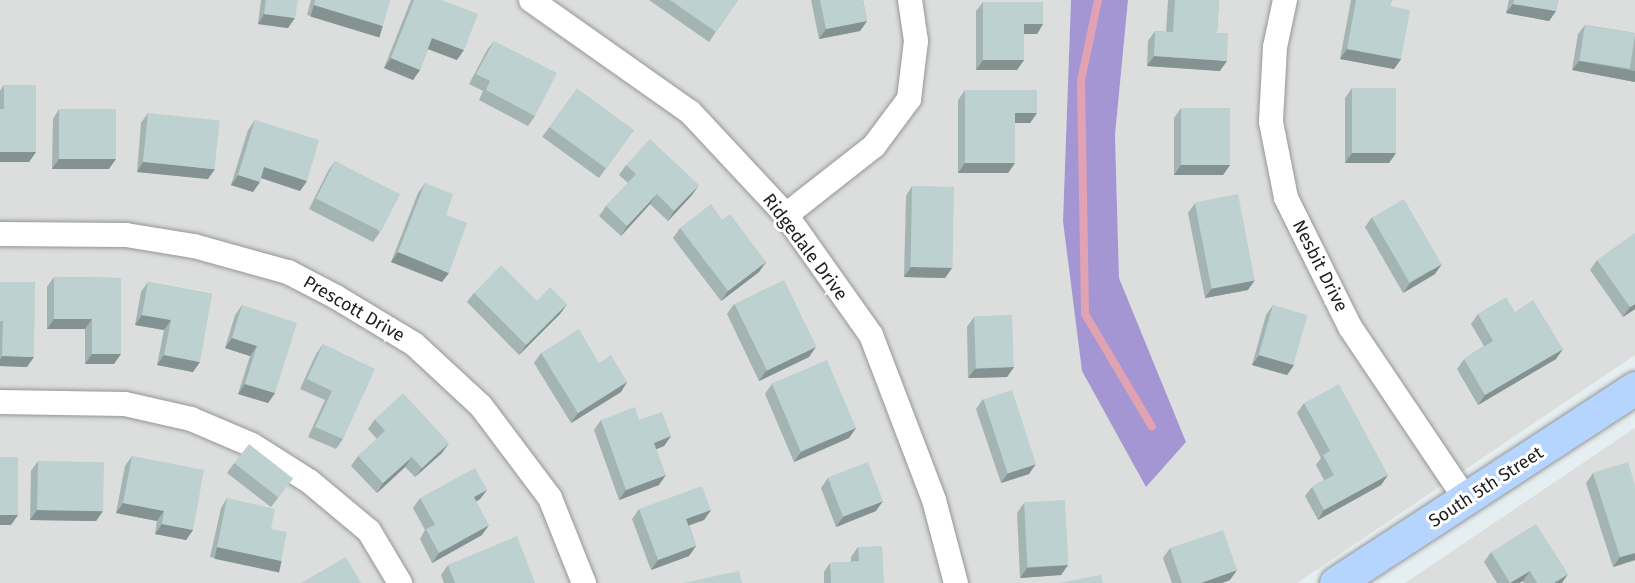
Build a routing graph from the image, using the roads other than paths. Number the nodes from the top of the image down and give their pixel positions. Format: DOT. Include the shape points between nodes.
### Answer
graph roads {
  1 [pos="531,0"];
  2 [pos="910,0"];
  3 [pos="1285,0"];
  4 [pos="786,215"];
  5 [pos="0,234"];
  6 [pos="1635,388"];
  7 [pos="0,402"];
  8 [pos="1467,501"];
  9 [pos="400,583"];
  10 [pos="585,583"];
  11 [pos="956,583"];
  12 [pos="1336,583"];
  1 -- 4 [label="street, Ridgedale Drive" via="690,112"];
  2 -- 4 [label="street" via="916,41 909,99 874,146"];
  3 -- 8 [label="street, Nesbit Drive" via="1275,47 1271,122 1286,198 1350,327"];
  4 -- 11 [label="street, Ridgedale Drive" via="871,335 934,500"];
  5 -- 10 [label="street, Prescott Drive" via="126,235 194,246 288,272 336,297 414,344 481,406 550,498"];
  6 -- 8 [label="street, South 5th Street"];
  7 -- 9 [label="street" via="125,404 191,419 252,445 309,480 369,531"];
  8 -- 12 [label="street, South 5th Street"];
}
